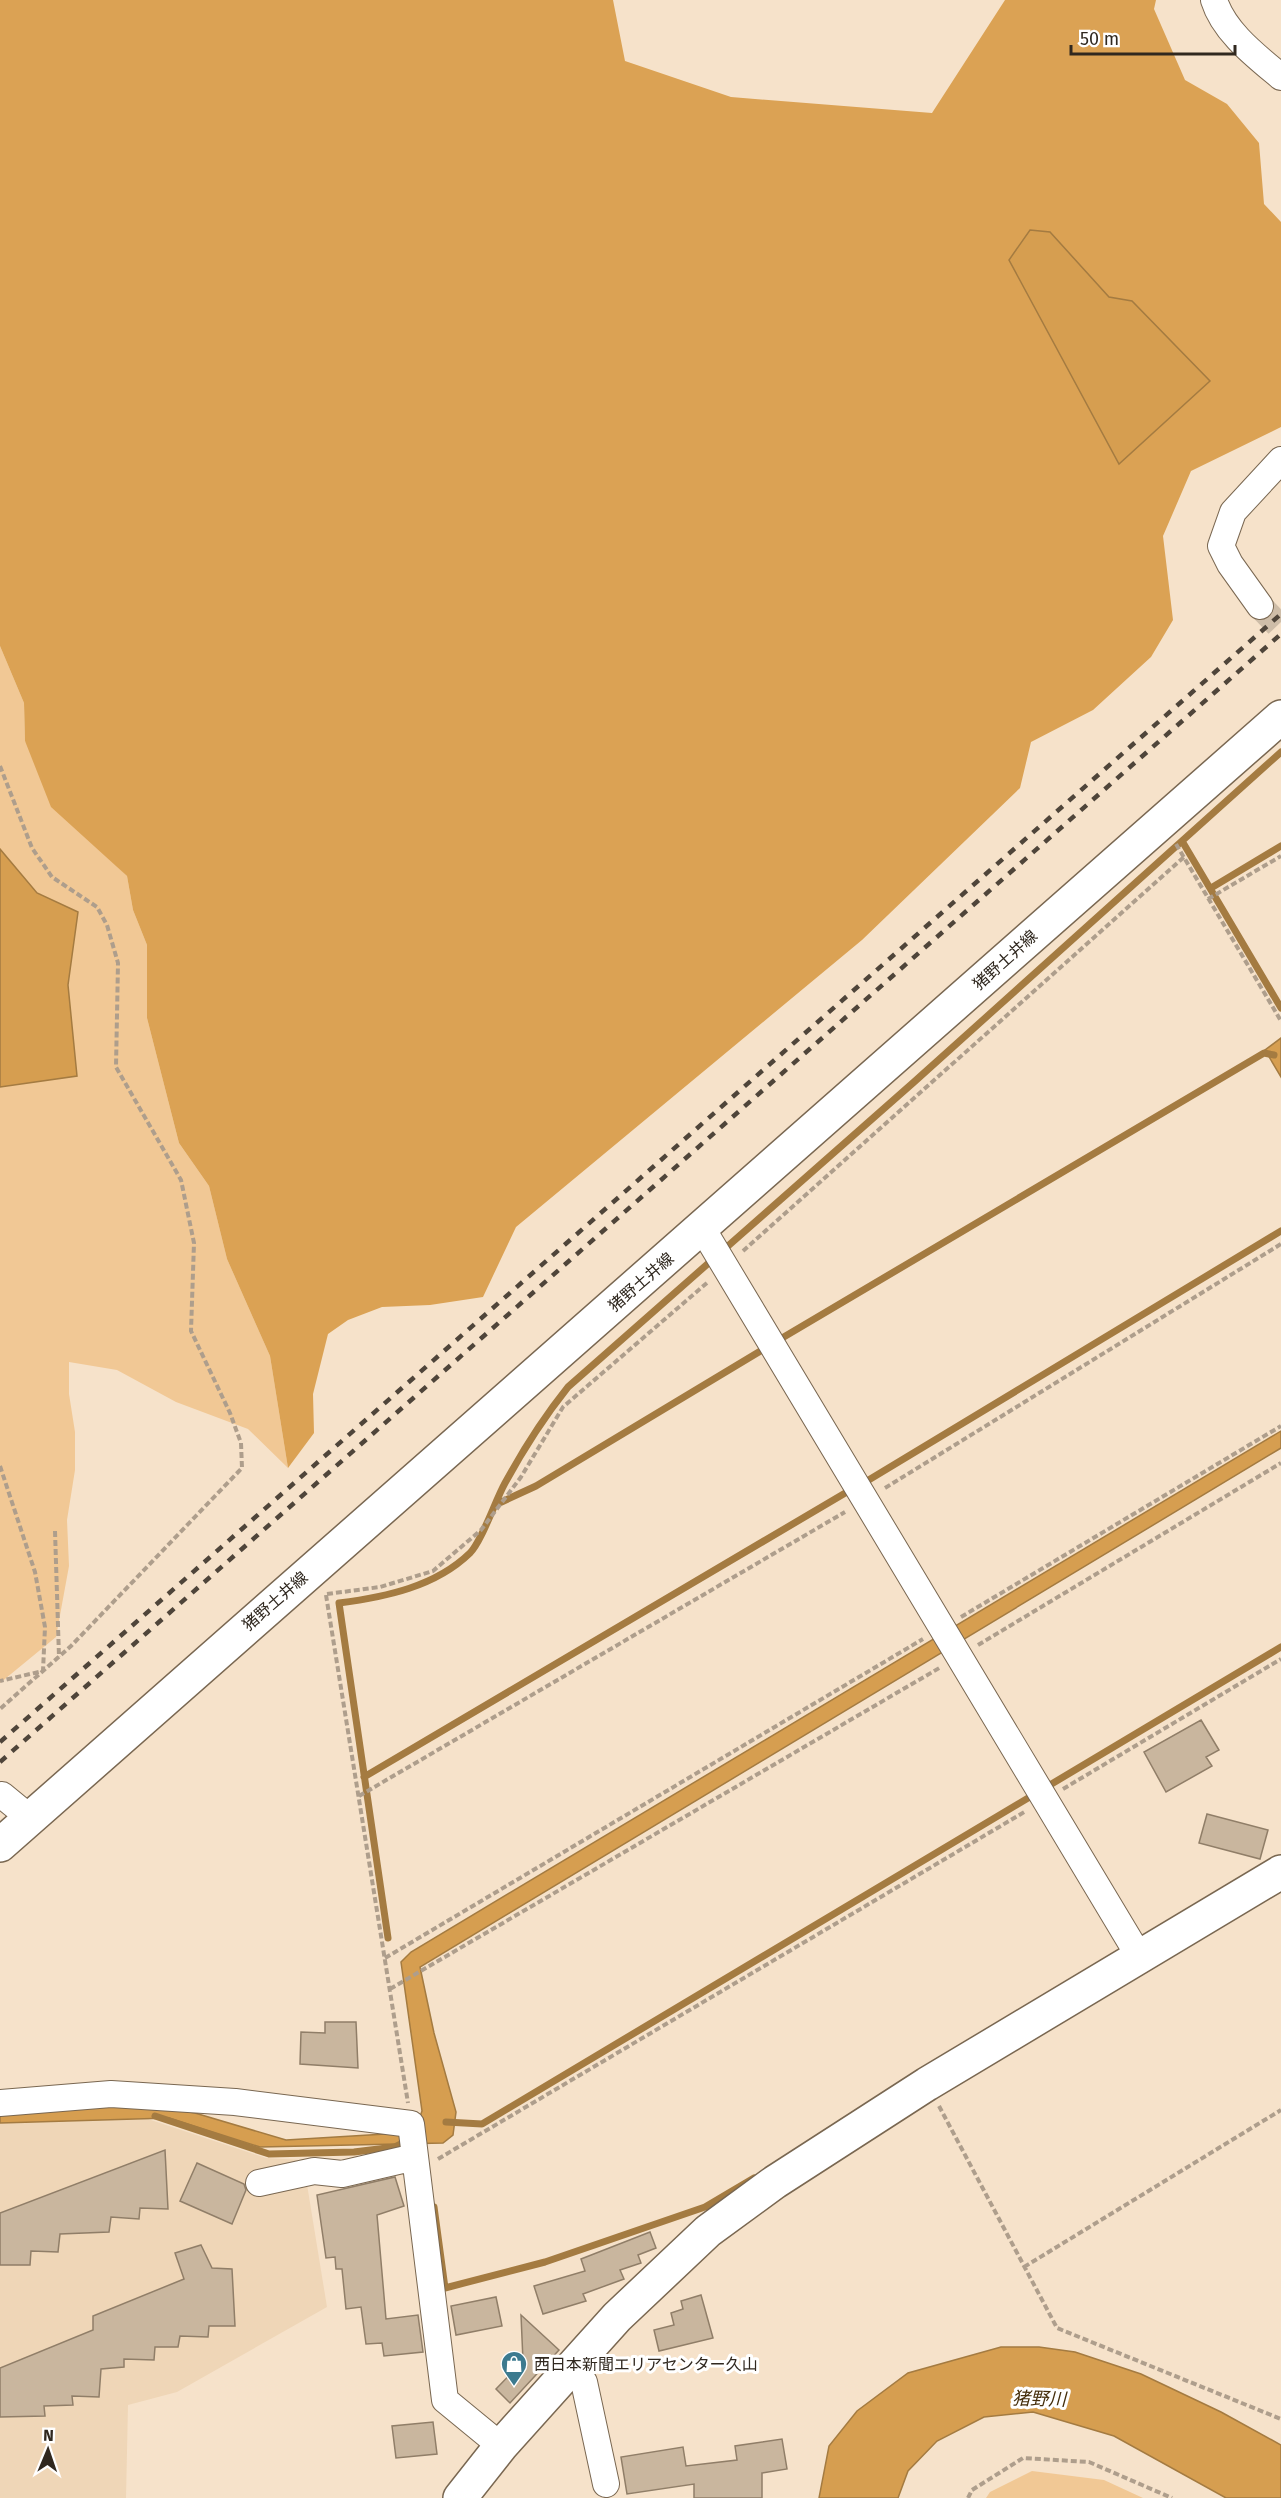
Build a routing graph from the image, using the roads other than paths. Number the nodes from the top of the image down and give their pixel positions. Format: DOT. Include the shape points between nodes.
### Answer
graph roads {
  1 [pos="1214,0"];
  2 [pos="1281,77"];
  3 [pos="1281,460"];
  4 [pos="1260,606"];
  5 [pos="1281,717"];
  6 [pos="702,1228"];
  7 [pos="2,1795"];
  8 [pos="30,1818"];
  9 [pos="0,1845"];
  10 [pos="1281,1872"];
  11 [pos="1139,1956"];
  12 [pos="0,2103"];
  13 [pos="414,2150"];
  14 [pos="259,2184"];
  15 [pos="573,2366"];
  16 [pos="501,2446"];
  17 [pos="606,2484"];
  18 [pos="460,2498"];
  1 -- 2 [label="street" via="1219,15"];
  3 -- 4 [label="street" via="1233,512 1221,546"];
  5 -- 6 [label="main road, 猪野土井線"];
  6 -- 8 [label="main road, 猪野土井線"];
  6 -- 11 [label="street"];
  7 -- 8 [label="street"];
  8 -- 9 [label="main road, 猪野土井線"];
  10 -- 11 [label="main road"];
  11 -- 15 [label="main road" via="927,2084 775,2182 708,2231 617,2317"];
  12 -- 13 [label="street" via="111,2094 235,2102"];
  13 -- 14 [label="street" via="342,2174 314,2171"];
  13 -- 16 [label="street" via="445,2400"];
  15 -- 16 [label="main road"];
  15 -- 17 [label="street" via="584,2382"];
  16 -- 18 [label="main road"];
}
